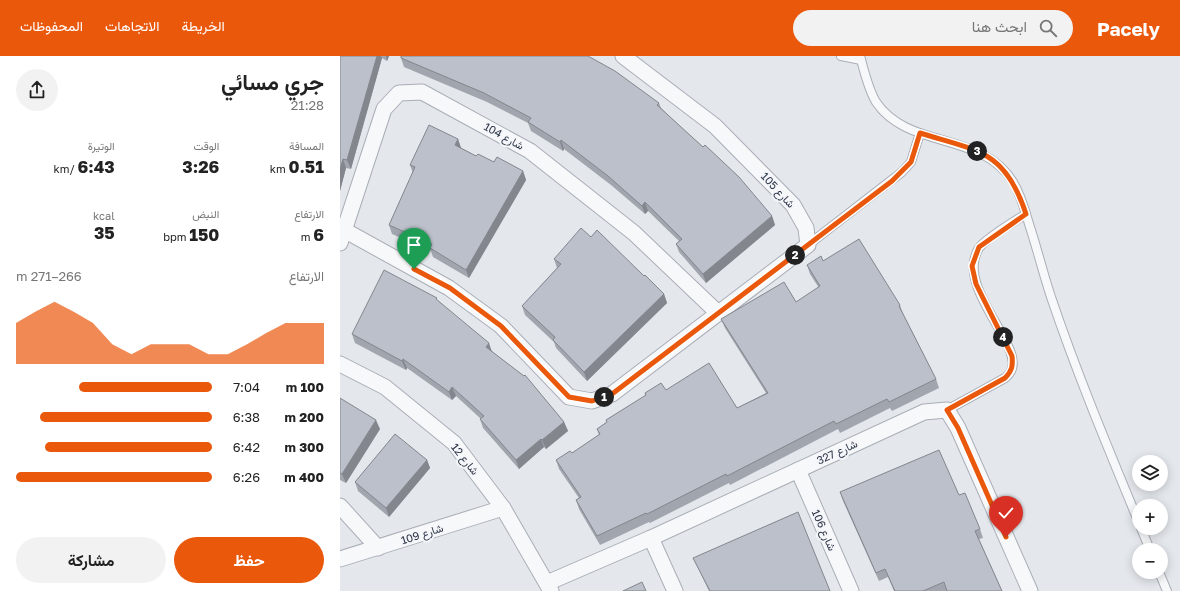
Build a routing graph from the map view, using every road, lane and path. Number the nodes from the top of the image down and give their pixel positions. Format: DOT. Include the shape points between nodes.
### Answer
graph roads {
  1 [pos="623,56"];
  2 [pos="841,56"];
  3 [pos="861,58"];
  4 [pos="920,133"];
  5 [pos="1026,214"];
  6 [pos="342,237"];
  7 [pos="808,245"];
  8 [pos="718,313"];
  9 [pos="340,364"];
  10 [pos="947,410"];
  11 [pos="798,470"];
  12 [pos="340,506"];
  13 [pos="1132,506"];
  14 [pos="503,508"];
  15 [pos="651,538"];
  16 [pos="378,548"];
  17 [pos="340,559"];
  18 [pos="1162,579"];
  19 [pos="549,587"];
  20 [pos="675,591"];
  21 [pos="851,591"];
  22 [pos="1030,591"];
  23 [pos="1167,591"];
  1 -- 7 [label="street, شارع 105" via="715,126 793,205 806,228"];
  2 -- 3 [label="lane"];
  3 -- 4 [label="lane" via="875,101 900,125"];
  4 -- 5 [label="lane" via="964,145 992,160 1014,182"];
  4 -- 7 [label="lane" via="911,162 902,172"];
  5 -- 10 [label="lane" via="979,247 972,266 976,284 1012,356 1012,371 1005,378"];
  5 -- 13 [label="lane" via="1051,297 1097,424"];
  6 -- 8 [label="street" via="450,288 501,326 569,397 592,401 612,394"];
  6 -- 8 [label="street, شارع 104" via="384,109 399,93 422,92 530,151 634,233"];
  7 -- 8 [label="street"];
  9 -- 14 [label="street, شارع 12" via="385,387 454,443"];
  10 -- 11 [label="street, شارع 327" via="924,412"];
  10 -- 22 [label="street" via="958,428"];
  11 -- 15 [label="street, شارع 327"];
  11 -- 21 [label="street, شارع 106"];
  12 -- 16 [label="street"];
  14 -- 16 [label="street, شارع 109"];
  14 -- 19 [label="street, شارع 12"];
  15 -- 19 [label="street, شارع 327"];
  15 -- 20 [label="street"];
  16 -- 17 [label="street, شارع 109"];
  18 -- 23 [label="lane"];
}
